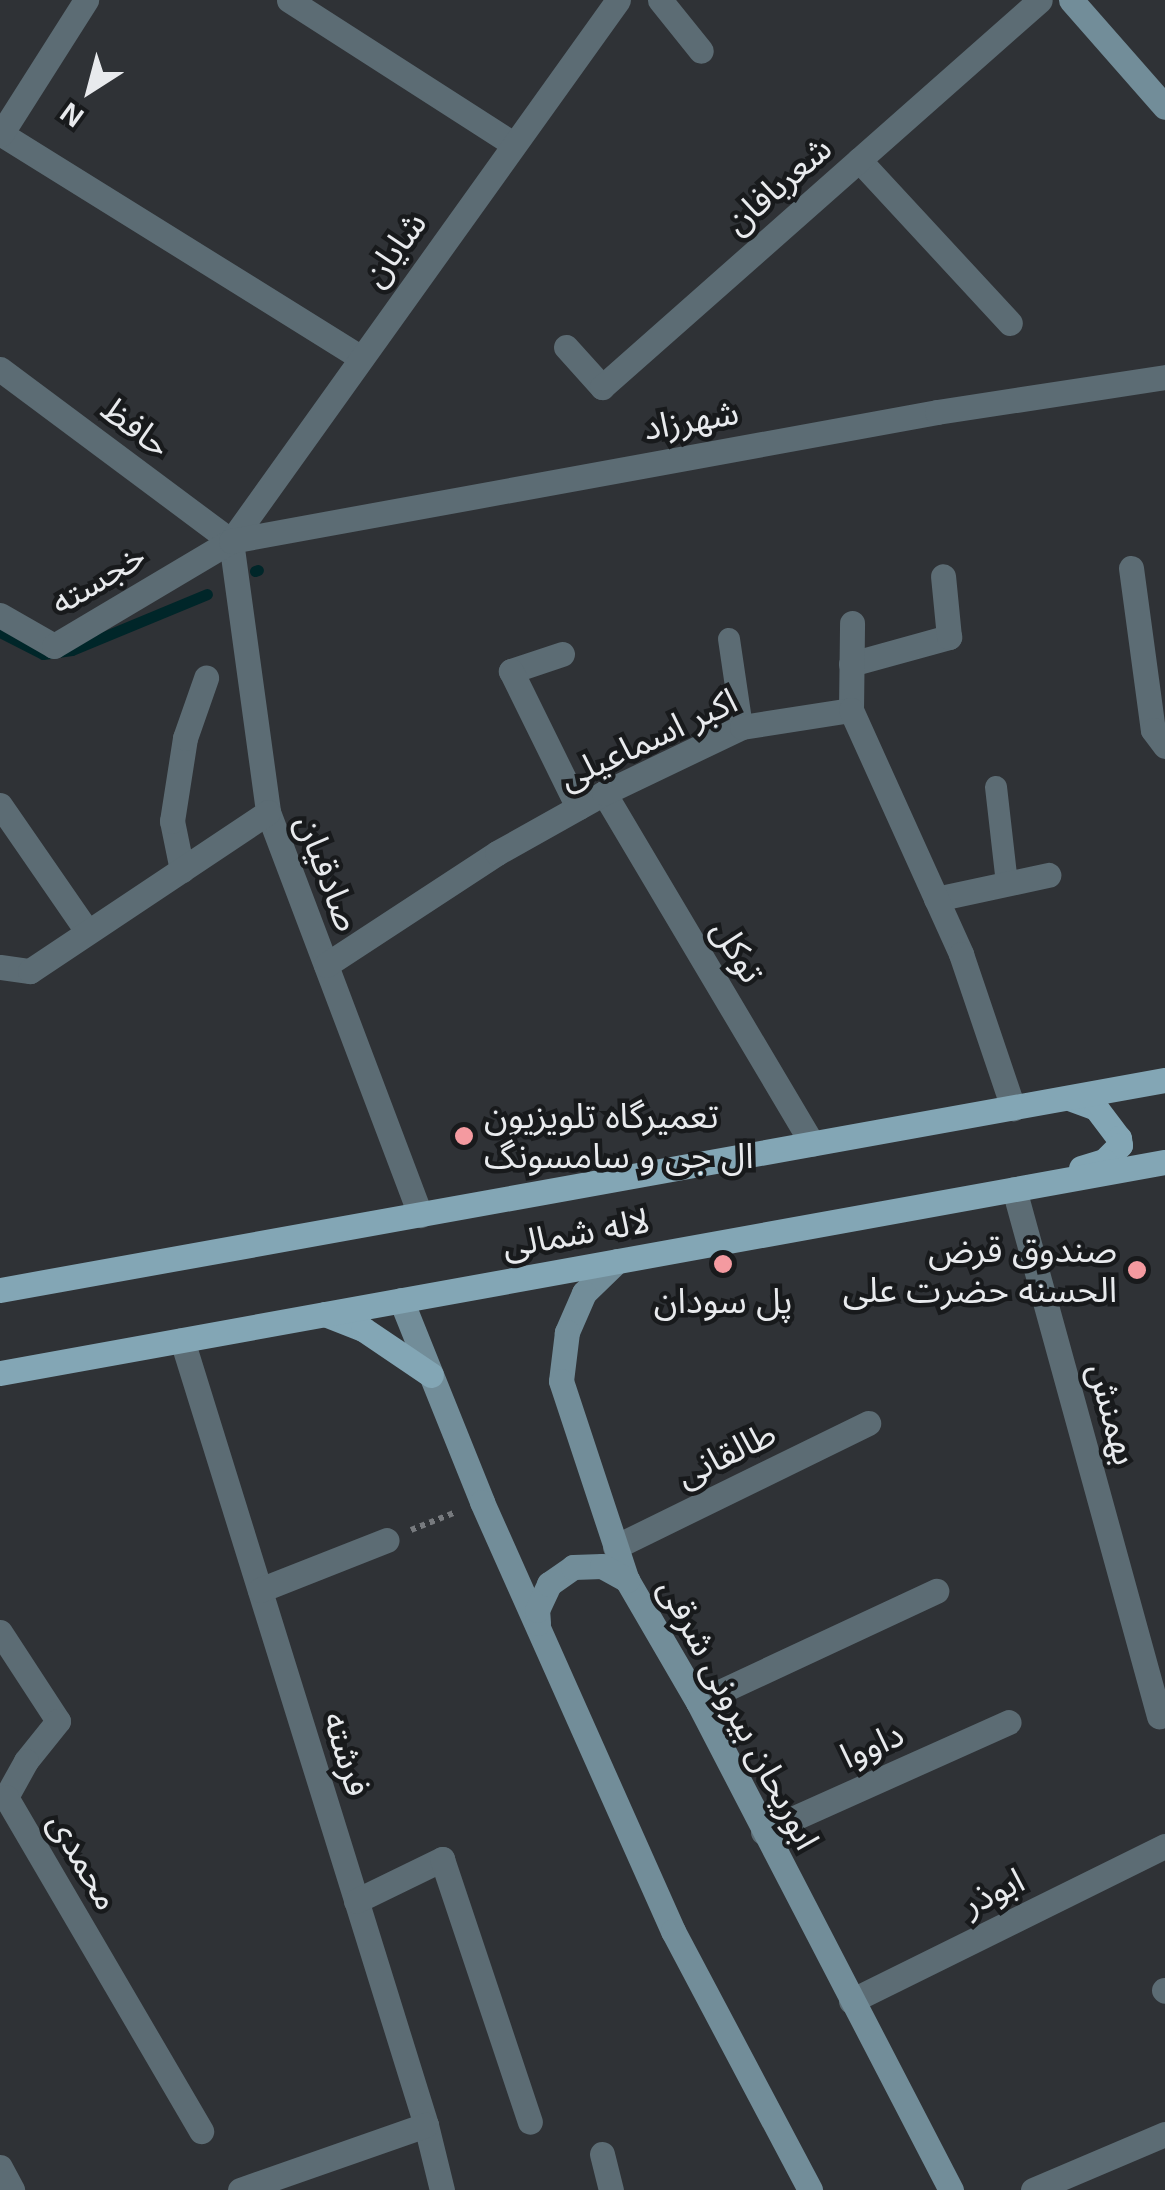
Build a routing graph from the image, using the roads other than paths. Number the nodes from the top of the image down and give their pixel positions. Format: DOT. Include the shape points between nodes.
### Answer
graph roads {
  1 [pos="86,0"];
  2 [pos="289,0"];
  3 [pos="660,0"];
  4 [pos="1040,0"];
  5 [pos="1071,0"];
  6 [pos="607,4"];
  7 [pos="701,50"];
  8 [pos="1165,107"];
  9 [pos="0,133"];
  10 [pos="512,144"];
  11 [pos="859,160"];
  12 [pos="1010,324"];
  13 [pos="566,347"];
  14 [pos="360,357"];
  15 [pos="0,369"];
  16 [pos="1165,377"];
  17 [pos="231,541"];
  18 [pos="1131,568"];
  19 [pos="943,576"];
  20 [pos="0,615"];
  21 [pos="852,623"];
  22 [pos="728,638"];
  23 [pos="562,654"];
  24 [pos="851,664"];
  25 [pos="206,678"];
  26 [pos="851,710"];
  27 [pos="742,728"];
  28 [pos="1165,746"];
  29 [pos="996,787"];
  30 [pos="604,793"];
  31 [pos="0,806"];
  32 [pos="578,807"];
  33 [pos="268,812"];
  34 [pos="182,870"];
  35 [pos="1048,874"];
  36 [pos="1007,883"];
  37 [pos="936,899"];
  38 [pos="87,930"];
  39 [pos="0,966"];
  40 [pos="326,966"];
  41 [pos="1165,1080"];
  42 [pos="1068,1098"];
  43 [pos="1013,1108"];
  44 [pos="812,1144"];
  45 [pos="1165,1162"];
  46 [pos="1024,1187"];
  47 [pos="420,1214"];
  48 [pos="617,1260"];
  49 [pos="0,1290"];
  50 [pos="401,1300"];
  51 [pos="325,1314"];
  52 [pos="182,1340"];
  53 [pos="0,1372"];
  54 [pos="431,1375"];
  55 [pos="868,1424"];
  56 [pos="387,1540"];
  57 [pos="615,1546"];
  58 [pos="627,1580"];
  59 [pos="260,1590"];
  60 [pos="936,1591"];
  61 [pos="538,1625"];
  62 [pos="0,1632"];
  63 [pos="1155,1657"];
  64 [pos="698,1702"];
  65 [pos="1159,1716"];
  66 [pos="1009,1722"];
  67 [pos="3,1798"];
  68 [pos="763,1832"];
  69 [pos="1165,1846"];
  70 [pos="356,1901"];
  71 [pos="851,2001"];
  72 [pos="530,2122"];
  73 [pos="426,2125"];
  74 [pos="201,2131"];
  75 [pos="1165,2134"];
  76 [pos="602,2154"];
  77 [pos="240,2190"];
  78 [pos="442,2190"];
  79 [pos="611,2190"];
  80 [pos="810,2190"];
  81 [pos="951,2190"];
  82 [pos="1033,2190"];
  1 -- 9 [label="street"];
  2 -- 10 [label="street"];
  3 -- 7 [label="street"];
  4 -- 11 [label="street, شعربافان"];
  5 -- 8 [label="main road"];
  6 -- 10 [label="street, شایان"];
  9 -- 14 [label="street"];
  10 -- 14 [label="street, شایان"];
  11 -- 12 [label="street"];
  11 -- 13 [label="street, شعربافان" via="602,387"];
  14 -- 17 [label="street, شایان"];
  15 -- 17 [label="street, حافظ"];
  16 -- 17 [label="street, شهرزاد" via="918,415"];
  17 -- 20 [label="street, خجسته" via="54,646"];
  17 -- 33 [label="street, صادقیان"];
  18 -- 28 [label="street" via="1153,730"];
  19 -- 24 [label="street" via="949,637"];
  21 -- 24 [label="street"];
  22 -- 27 [label="lane"];
  23 -- 32 [label="street" via="511,671"];
  24 -- 26 [label="street"];
  25 -- 34 [label="street" via="185,738 172,821"];
  26 -- 27 [label="street, اکبر اسماعیلی"];
  26 -- 37 [label="street"];
  27 -- 30 [label="street, اکبر اسماعیلی"];
  29 -- 36 [label="lane"];
  30 -- 32 [label="street, اکبر اسماعیلی"];
  30 -- 44 [label="street, توکل"];
  31 -- 38 [label="street"];
  32 -- 40 [label="street, اکبر اسماعیلی"];
  33 -- 34 [label="street"];
  33 -- 40 [label="street, صادقیان"];
  34 -- 38 [label="street"];
  35 -- 36 [label="street"];
  36 -- 37 [label="street"];
  37 -- 43 [label="street"];
  38 -- 39 [label="street" via="30,971"];
  40 -- 47 [label="street, صادقیان"];
  41 -- 42 [label="main road, لاله شمالی"];
  42 -- 43 [label="main road, لاله شمالی"];
  42 -- 46 [label="main road" via="1096,1108 1120,1144 1104,1161"];
  43 -- 44 [label="main road, لاله شمالی"];
  44 -- 47 [label="main road, لاله شمالی"];
  45 -- 46 [label="main road, لاله شمالی"];
  46 -- 48 [label="main road, لاله شمالی"];
  46 -- 63 [label="street, بهمنش"];
  47 -- 49 [label="main road, لاله شمالی"];
  48 -- 50 [label="main road, لاله شمالی"];
  48 -- 57 [label="main road, ابوریحان بیرونی شرقی" via="584,1293 567,1332 561,1382"];
  50 -- 51 [label="main road, لاله شمالی"];
  50 -- 54 [label="main road"];
  51 -- 52 [label="main road, لاله شمالی"];
  51 -- 54 [label="main road" via="363,1329"];
  52 -- 53 [label="main road, لاله شمالی"];
  52 -- 59 [label="street, فرشته"];
  54 -- 61 [label="main road"];
  55 -- 57 [label="street, طالقانی"];
  56 -- 59 [label="street"];
  57 -- 58 [label="main road, ابوریحان بیرونی شرقی"];
  58 -- 61 [label="main road" via="602,1566 573,1567 549,1584"];
  58 -- 64 [label="main road, ابوریحان بیرونی شرقی"];
  59 -- 70 [label="street, فرشته"];
  60 -- 64 [label="street"];
  61 -- 80 [label="main road" via="673,1931"];
  62 -- 67 [label="street, محمدی" via="58,1721"];
  63 -- 65 [label="street, بهمنش"];
  64 -- 68 [label="main road, ابوریحان بیرونی شرقی"];
  66 -- 68 [label="street, داووا"];
  67 -- 74 [label="street, محمدی"];
  68 -- 71 [label="main road, ابوریحان بیرونی شرقی"];
  69 -- 71 [label="street, ابوذر"];
  70 -- 72 [label="street" via="442,1859"];
  70 -- 73 [label="street, فرشته"];
  71 -- 81 [label="main road, ابوریحان بیرونی شرقی"];
  73 -- 77 [label="street"];
  73 -- 78 [label="street, فرشته"];
  75 -- 82 [label="street"];
  76 -- 79 [label="street"];
}
